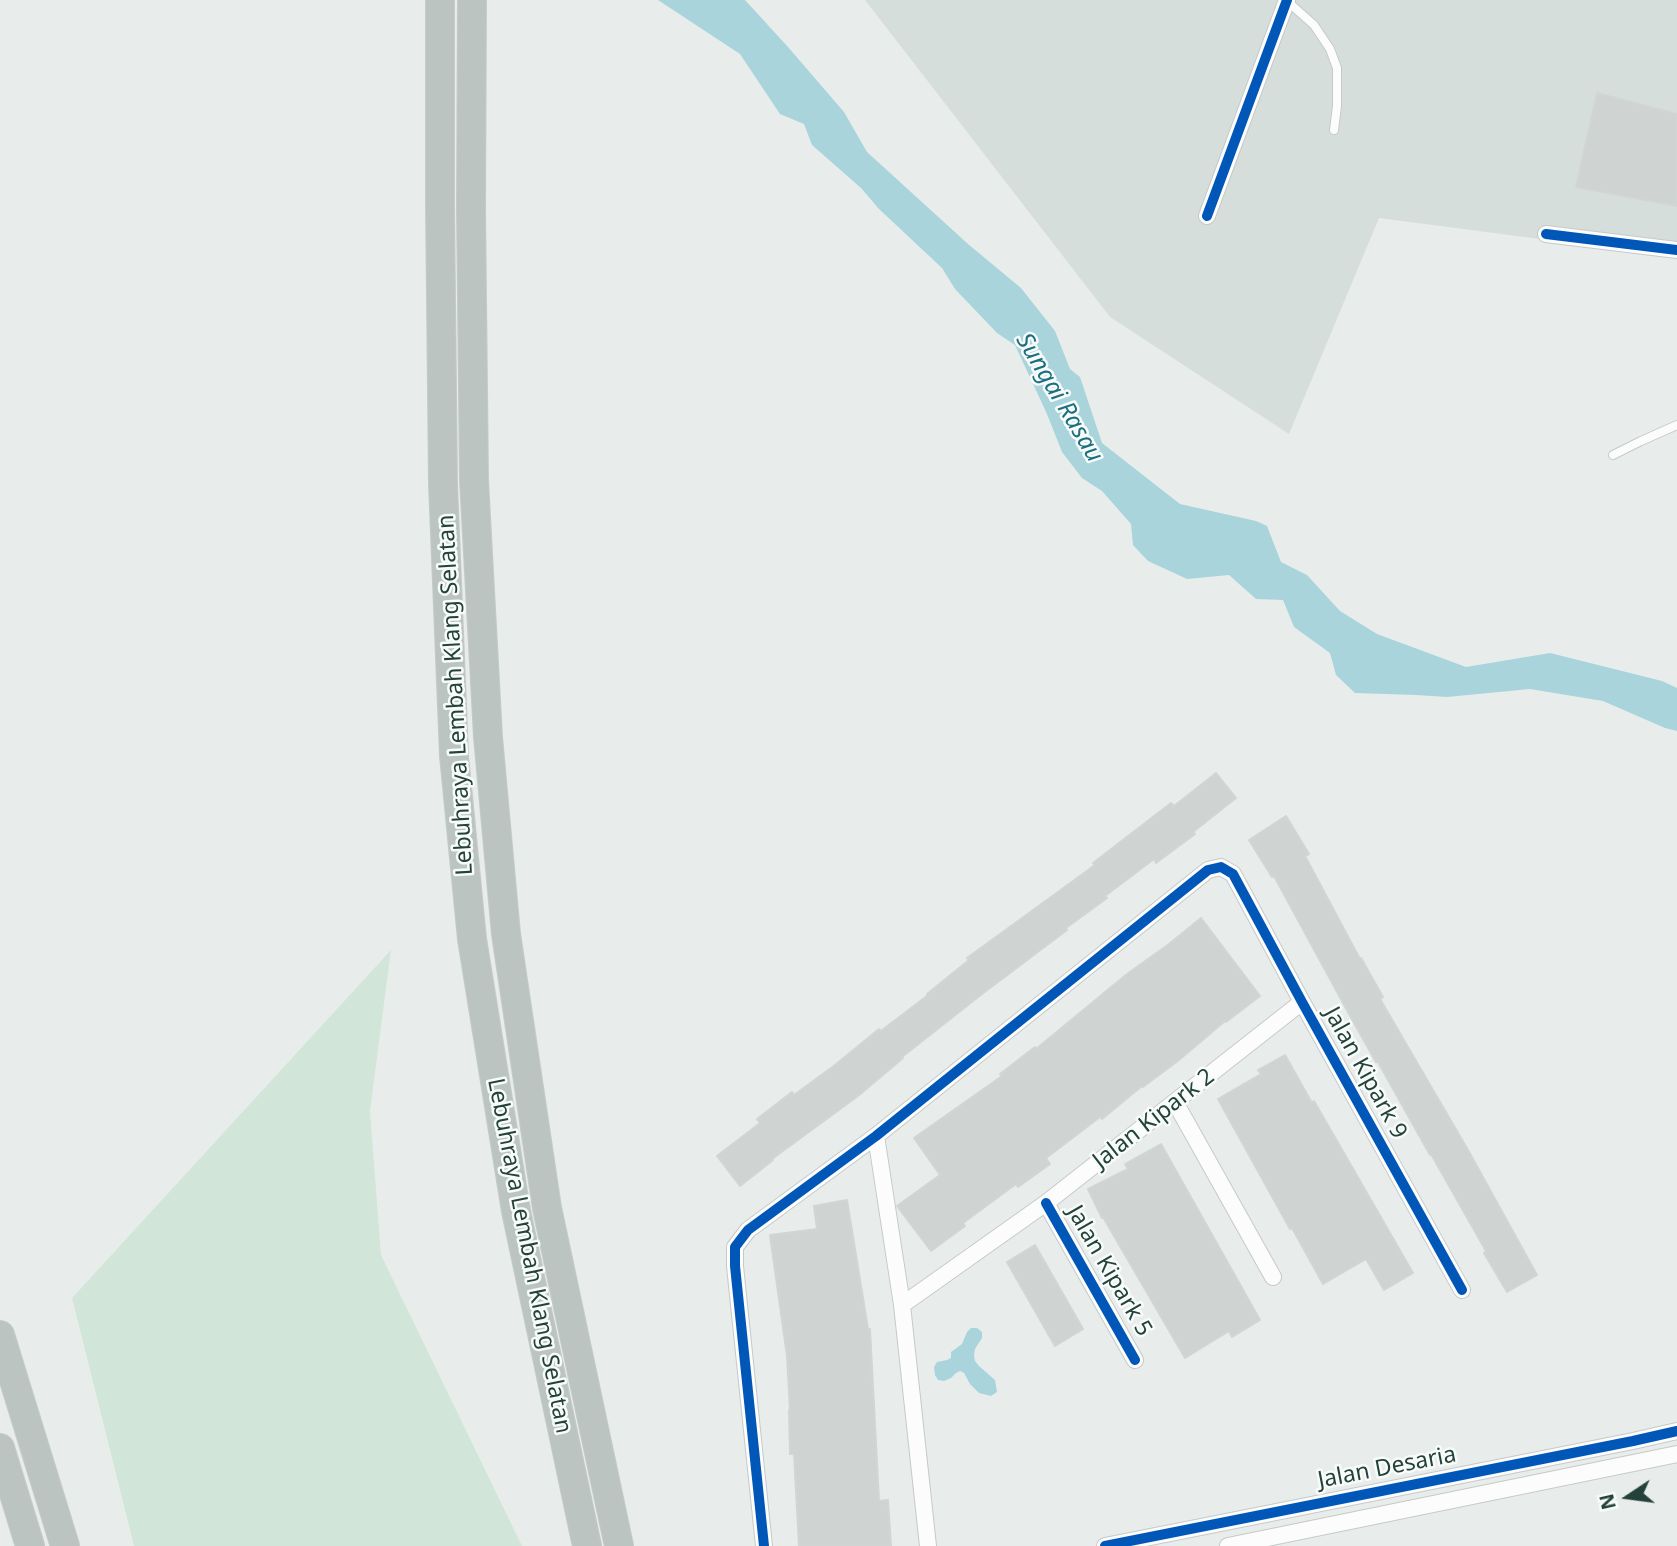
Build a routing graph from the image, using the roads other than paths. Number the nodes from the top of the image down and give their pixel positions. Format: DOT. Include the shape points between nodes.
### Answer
graph roads {
  1 [pos="440,0"];
  2 [pos="472,0"];
  3 [pos="1287,0"];
  4 [pos="1334,130"];
  5 [pos="1207,216"];
  6 [pos="1546,234"];
  7 [pos="1677,250"];
  8 [pos="1677,425"];
  9 [pos="1613,455"];
  10 [pos="1302,1002"];
  11 [pos="1175,1102"];
  12 [pos="876,1136"];
  13 [pos="1046,1203"];
  14 [pos="1273,1277"];
  15 [pos="1462,1290"];
  16 [pos="902,1305"];
  17 [pos="0,1335"];
  18 [pos="1135,1360"];
  19 [pos="1677,1431"];
  20 [pos="0,1448"];
  21 [pos="1677,1454"];
  22 [pos="30,1546"];
  23 [pos="65,1546"];
  24 [pos="587,1546"];
  25 [pos="619,1546"];
  26 [pos="764,1546"];
  27 [pos="928,1546"];
  28 [pos="1105,1546"];
  29 [pos="1228,1546"];
  1 -- 24 [label="highway, Lebuhraya Lembah Klang Selatan" via="443,484 454,756 472,939 516,1211"];
  2 -- 25 [label="highway, Lebuhraya Lembah Klang Selatan" via="474,480 488,737 506,934 547,1208"];
  3 -- 4 [label="lane" via="1314,24 1337,68"];
  3 -- 5 [label="street"];
  6 -- 7 [label="street"];
  8 -- 9 [label="lane"];
  10 -- 11 [label="street, Jalan Kipark 2"];
  10 -- 12 [label="street, Jalan Kipark 9" via="1233,874 1222,867 1208,870"];
  10 -- 15 [label="street, Jalan Kipark 9"];
  11 -- 13 [label="street, Jalan Kipark 2"];
  11 -- 14 [label="street"];
  12 -- 16 [label="street"];
  12 -- 26 [label="street" via="748,1230 735,1247"];
  13 -- 16 [label="street, Jalan Kipark 2"];
  13 -- 18 [label="street, Jalan Kipark 5"];
  16 -- 27 [label="street"];
  17 -- 23 [label="highway"];
  19 -- 28 [label="street, Jalan Desaria"];
  20 -- 22 [label="highway"];
  21 -- 29 [label="street, Jalan Desaria"];
}
